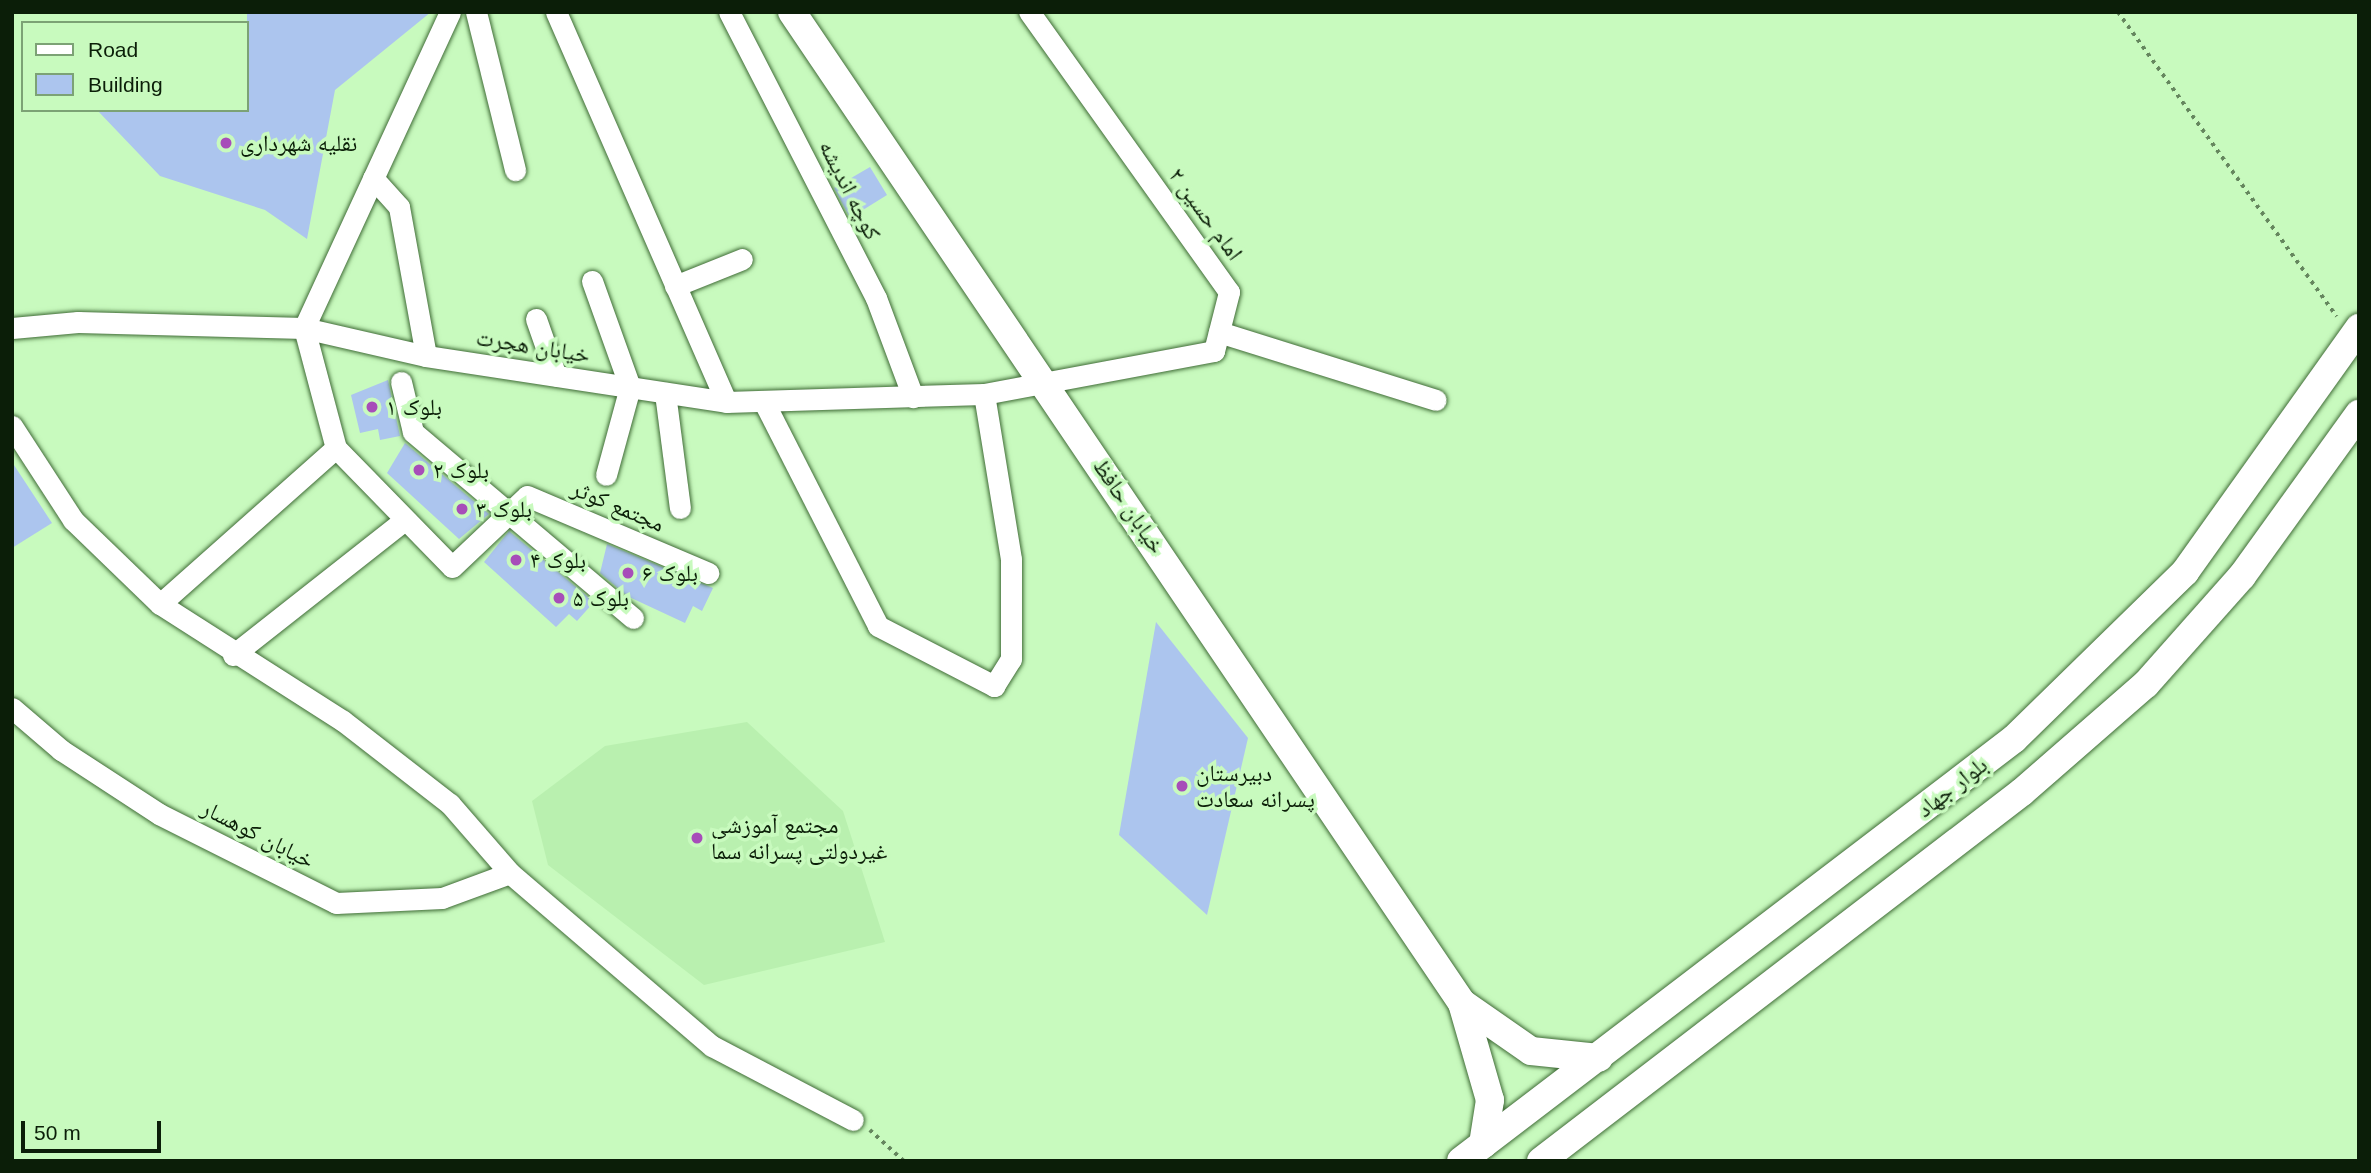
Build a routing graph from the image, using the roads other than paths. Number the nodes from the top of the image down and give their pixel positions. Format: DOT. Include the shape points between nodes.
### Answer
graph roads {
  1 [pos="450,12"];
  2 [pos="476,12"];
  3 [pos="556,12"];
  4 [pos="729,12"];
  5 [pos="792,12"];
  6 [pos="1029,12"];
  7 [pos="515,170"];
  8 [pos="373,178"];
  9 [pos="742,259"];
  10 [pos="592,281"];
  11 [pos="676,286"];
  12 [pos="536,319"];
  13 [pos="12,328"];
  14 [pos="304,328"];
  15 [pos="1219,332"];
  16 [pos="2355,332"];
  17 [pos="426,356"];
  18 [pos="556,376"];
  19 [pos="401,382"];
  20 [pos="1047,382"];
  21 [pos="630,387"];
  22 [pos="665,393"];
  23 [pos="984,394"];
  24 [pos="913,397"];
  25 [pos="1436,400"];
  26 [pos="726,402"];
  27 [pos="764,402"];
  28 [pos="2359,414"];
  29 [pos="12,426"];
  30 [pos="336,448"];
  31 [pos="606,475"];
  32 [pos="680,508"];
  33 [pos="511,510"];
  34 [pos="402,522"];
  35 [pos="708,573"];
  36 [pos="160,604"];
  37 [pos="633,618"];
  38 [pos="233,655"];
  39 [pos="12,708"];
  40 [pos="510,873"];
  41 [pos="1462,1003"];
  42 [pos="1599,1058"];
  43 [pos="853,1120"];
  44 [pos="1472,1153"];
  45 [pos="1541,1161"];
  1 -- 8 [label="street"];
  2 -- 7 [label="street"];
  3 -- 11 [label="street"];
  4 -- 24 [label="street, کوچه اندیشه" via="876,298"];
  5 -- 20 [label="main road, خیابان حافظ"];
  6 -- 15 [label="street, امام حسین ۲" via="1229,292"];
  8 -- 14 [label="street"];
  8 -- 17 [label="street" via="399,207"];
  9 -- 11 [label="street"];
  10 -- 21 [label="street"];
  11 -- 26 [label="street"];
  12 -- 18 [label="street"];
  13 -- 14 [label="street, خیابان هجرت" via="78,322"];
  14 -- 17 [label="street, خیابان هجرت"];
  14 -- 30 [label="street"];
  15 -- 20 [label="street, امام حسین ۲" via="1214,351"];
  15 -- 25 [label="street"];
  16 -- 42 [label="main road, بلوار جهاد" via="2185,572 2014,738"];
  17 -- 18 [label="street, خیابان هجرت"];
  18 -- 21 [label="street, خیابان هجرت"];
  19 -- 33 [label="street" via="413,432"];
  20 -- 23 [label="street, خیابان هجرت"];
  20 -- 41 [label="main road, خیابان حافظ"];
  21 -- 22 [label="street, خیابان هجرت"];
  21 -- 31 [label="street"];
  22 -- 26 [label="street, خیابان هجرت"];
  22 -- 32 [label="street"];
  23 -- 24 [label="street, خیابان هجرت"];
  23 -- 27 [label="street" via="1011,559 1011,659 994,686 878,626"];
  24 -- 27 [label="street, خیابان هجرت"];
  26 -- 27 [label="street, خیابان هجرت"];
  28 -- 45 [label="main road, بلوار جهاد" via="2242,576 2146,684 2022,792"];
  29 -- 36 [label="street" via="73,520"];
  30 -- 34 [label="street"];
  30 -- 36 [label="street"];
  33 -- 34 [label="street, مجتمع کوثر" via="452,567"];
  33 -- 35 [label="street, مجتمع کوثر" via="527,496"];
  33 -- 37 [label="street"];
  34 -- 38 [label="street"];
  36 -- 38 [label="street"];
  38 -- 40 [label="street" via="342,721 450,804"];
  39 -- 40 [label="street, خیابان کوهسار" via="61,750 159,814 336,903 442,898"];
  40 -- 43 [label="street" via="712,1046"];
  41 -- 42 [label="main road" via="1531,1051"];
  41 -- 44 [label="main road" via="1490,1100"];
  42 -- 44 [label="main road, بلوار جهاد"];
}
